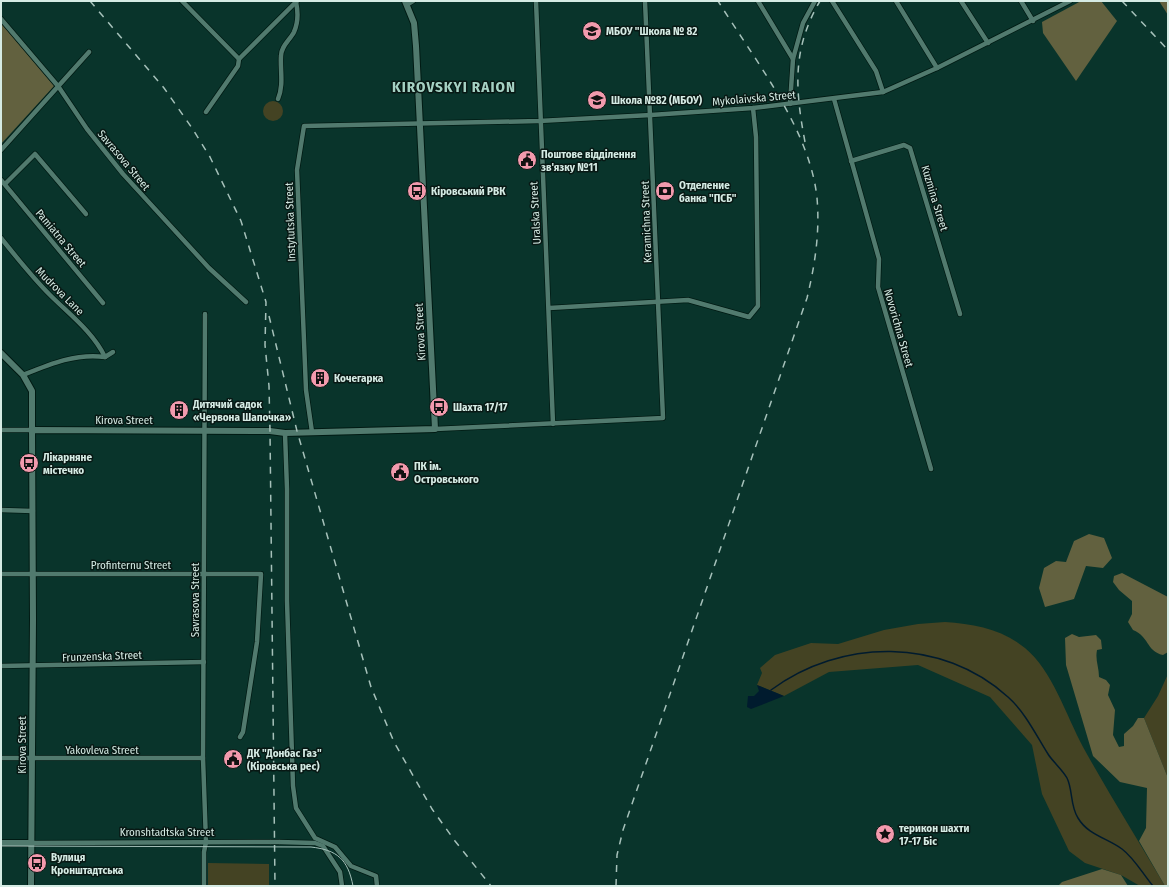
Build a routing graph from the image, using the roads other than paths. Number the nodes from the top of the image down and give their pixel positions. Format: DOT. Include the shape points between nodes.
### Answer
graph roads {
  1 [pos="182,1"];
  2 [pos="296,1"];
  3 [pos="536,1"];
  4 [pos="646,1"];
  5 [pos="758,1"];
  6 [pos="815,1"];
  7 [pos="832,1"];
  8 [pos="896,1"];
  9 [pos="961,1"];
  10 [pos="1021,1"];
  11 [pos="1070,1"];
  12 [pos="409,2"];
  13 [pos="1,19"];
  14 [pos="1033,21"];
  15 [pos="988,43"];
  16 [pos="89,52"];
  17 [pos="793,59"];
  18 [pos="240,60"];
  19 [pos="937,68"];
  20 [pos="58,86"];
  21 [pos="883,92"];
  22 [pos="278,98"];
  23 [pos="834,99"];
  24 [pos="790,104"];
  25 [pos="753,108"];
  26 [pos="206,112"];
  27 [pos="651,114"];
  28 [pos="539,121"];
  29 [pos="420,124"];
  30 [pos="1,150"];
  31 [pos="851,161"];
  32 [pos="1,180"];
  33 [pos="5,184"];
  34 [pos="86,214"];
  35 [pos="1,238"];
  36 [pos="246,302"];
  37 [pos="659,302"];
  38 [pos="103,303"];
  39 [pos="549,308"];
  40 [pos="205,314"];
  41 [pos="960,314"];
  42 [pos="113,352"];
  43 [pos="1,353"];
  44 [pos="105,357"];
  45 [pos="4,359"];
  46 [pos="23,375"];
  47 [pos="553,424"];
  48 [pos="435,429"];
  49 [pos="1,430"];
  50 [pos="32,430"];
  51 [pos="205,431"];
  52 [pos="312,432"];
  53 [pos="285,433"];
  54 [pos="931,469"];
  55 [pos="1,510"];
  56 [pos="33,511"];
  57 [pos="1,574"];
  58 [pos="33,574"];
  59 [pos="205,574"];
  60 [pos="204,662"];
  61 [pos="1,666"];
  62 [pos="32,667"];
  63 [pos="240,737"];
  64 [pos="1,758"];
  65 [pos="203,758"];
  66 [pos="32,759"];
  67 [pos="206,842"];
  68 [pos="1,843"];
  69 [pos="31,843"];
  70 [pos="31,886"];
  71 [pos="204,886"];
  72 [pos="342,886"];
  73 [pos="377,886"];
  1 -- 18 [label="street"];
  2 -- 18 [label="street"];
  2 -- 22 [label="street" via="298,14 294,32 286,42 281,55 282,89"];
  3 -- 28 [label="street, Uralska Street"];
  4 -- 27 [label="street, Keramichna Street"];
  5 -- 17 [label="street"];
  6 -- 17 [label="street" via="803,24"];
  7 -- 21 [label="street" via="876,71"];
  8 -- 19 [label="street"];
  9 -- 15 [label="street"];
  10 -- 14 [label="street"];
  11 -- 14 [label="street, Mykolaivska Street"];
  12 -- 29 [label="main road, Kirova Street" via="414,23"];
  13 -- 20 [label="street, Savrasova Street"];
  14 -- 15 [label="street, Mykolaivska Street"];
  15 -- 19 [label="street, Mykolaivska Street"];
  16 -- 20 [label="street"];
  17 -- 24 [label="street"];
  18 -- 26 [label="street"];
  19 -- 21 [label="street, Mykolaivska Street"];
  20 -- 30 [label="street"];
  20 -- 36 [label="street, Savrasova Street" via="87,129 123,174 209,268"];
  21 -- 23 [label="street, Mykolaivska Street"];
  23 -- 24 [label="street, Mykolaivska Street"];
  23 -- 31 [label="street, Novorichna Street"];
  24 -- 25 [label="street, Mykolaivska Street"];
  25 -- 27 [label="street, Mykolaivska Street"];
  25 -- 37 [label="street" via="756,137 758,306 749,317 688,300"];
  27 -- 28 [label="street, Mykolaivska Street"];
  27 -- 37 [label="street, Keramichna Street"];
  28 -- 29 [label="street, Mykolaivska Street"];
  28 -- 39 [label="street, Uralska Street"];
  29 -- 48 [label="main road, Kirova Street"];
  29 -- 52 [label="street, Instytutska Street" via="304,126 297,170 306,390"];
  31 -- 41 [label="street, Kuzmina Street" via="904,145 910,148"];
  31 -- 54 [label="street, Novorichna Street" via="879,259 878,287"];
  32 -- 33 [label="street, Pamiatna Street"];
  33 -- 34 [label="street" via="35,154"];
  33 -- 38 [label="street, Pamiatna Street"];
  35 -- 44 [label="street, Mudrova Lane" via="25,268 80,323 101,348"];
  37 -- 39 [label="street"];
  37 -- 47 [label="street, Keramichna Street" via="662,418"];
  39 -- 47 [label="street, Uralska Street"];
  40 -- 51 [label="street, Savrasova Street"];
  42 -- 44 [label="street"];
  43 -- 45 [label="main road"];
  44 -- 46 [label="street" via="93,355 58,361"];
  45 -- 46 [label="main road"];
  46 -- 50 [label="main road" via="32,391"];
  47 -- 48 [label="street"];
  48 -- 52 [label="main road, Kirova Street"];
  49 -- 50 [label="street"];
  50 -- 51 [label="main road, Kirova Street"];
  50 -- 56 [label="main road, Kirova Street"];
  51 -- 53 [label="main road, Kirova Street"];
  51 -- 59 [label="street, Savrasova Street"];
  52 -- 53 [label="main road, Kirova Street"];
  53 -- 73 [label="street" via="292,771 296,808 315,838 335,847 351,866 376,876"];
  55 -- 56 [label="street"];
  56 -- 58 [label="main road, Kirova Street"];
  57 -- 58 [label="street, Profinternu Street"];
  58 -- 59 [label="street, Profinternu Street"];
  58 -- 62 [label="main road, Kirova Street"];
  59 -- 60 [label="street, Savrasova Street"];
  59 -- 63 [label="street, Profinternu Street" via="261,574 257,642 243,732"];
  60 -- 62 [label="street, Frunzenska Street"];
  60 -- 65 [label="street, Savrasova Street"];
  61 -- 62 [label="street, Frunzenska Street"];
  62 -- 66 [label="main road, Kirova Street"];
  64 -- 66 [label="street, Yakovleva Street"];
  65 -- 66 [label="street, Yakovleva Street"];
  65 -- 67 [label="street, Savrasova Street"];
  66 -- 69 [label="main road, Kirova Street"];
  67 -- 69 [label="street, Kronshtadtska Street"];
  67 -- 71 [label="street, Savrasova Street"];
  67 -- 72 [label="street, Kronshtadtska Street, bridge" via="315,843 322,846 340,872"];
  68 -- 69 [label="main road, Kronshtadtska Street"];
  69 -- 70 [label="main road, Kirova Street"];
}
